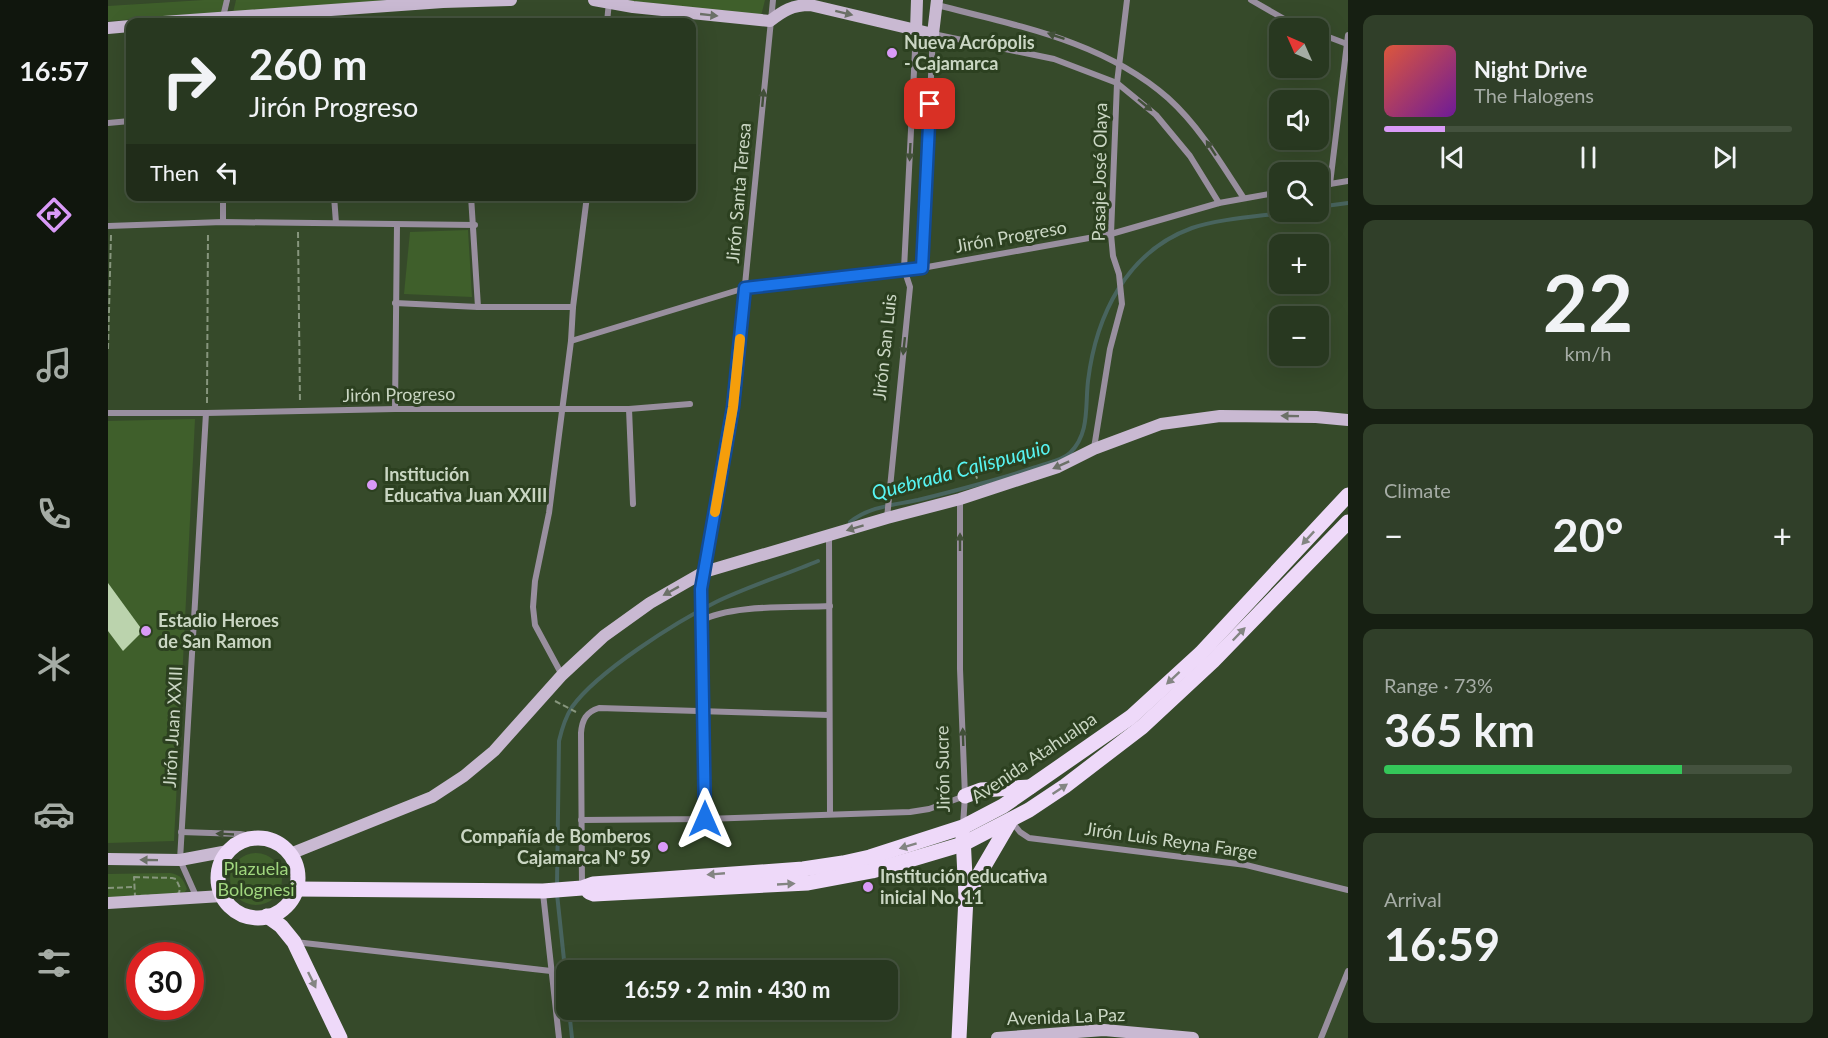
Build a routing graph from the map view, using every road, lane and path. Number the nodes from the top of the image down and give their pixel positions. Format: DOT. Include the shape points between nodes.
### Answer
graph roads {
  1 [pos="227,0"];
  2 [pos="511,0"];
  3 [pos="594,0"];
  4 [pos="773,0"];
  5 [pos="917,0"];
  6 [pos="1127,0"];
  7 [pos="1251,0"];
  8 [pos="443,1"];
  9 [pos="609,2"];
  10 [pos="937,2"];
  11 [pos="320,17"];
  12 [pos="223,18"];
  13 [pos="288,18"];
  14 [pos="607,18"];
  15 [pos="1282,18"];
  16 [pos="770,21"];
  17 [pos="126,26"];
  18 [pos="108,28"];
  19 [pos="916,31"];
  20 [pos="933,34"];
  21 [pos="1348,35"];
  22 [pos="1329,37"];
  23 [pos="1347,44"];
  24 [pos="1120,63"];
  25 [pos="1117,83"];
  26 [pos="126,121"];
  27 [pos="108,123"];
  28 [pos="1348,181"];
  29 [pos="1330,184"];
  30 [pos="1269,193"];
  31 [pos="1243,197"];
  32 [pos="223,201"];
  33 [pos="334,201"];
  34 [pos="472,201"];
  35 [pos="586,201"];
  36 [pos="1219,203"];
  37 [pos="223,222"];
  38 [pos="208,223"];
  39 [pos="336,223"];
  40 [pos="298,224"];
  41 [pos="397,225"];
  42 [pos="475,225"];
  43 [pos="110,226"];
  44 [pos="1111,234"];
  45 [pos="922,268"];
  46 [pos="904,269"];
  47 [pos="745,288"];
  48 [pos="395,303"];
  49 [pos="478,307"];
  50 [pos="573,307"];
  51 [pos="571,341"];
  52 [pos="108,349"];
  53 [pos="690,404"];
  54 [pos="395,409"];
  55 [pos="562,409"];
  56 [pos="629,409"];
  57 [pos="300,412"];
  58 [pos="108,413"];
  59 [pos="206,413"];
  60 [pos="1348,420"];
  61 [pos="1094,449"];
  62 [pos="1348,495"];
  63 [pos="960,499"];
  64 [pos="633,504"];
  65 [pos="887,515"];
  66 [pos="1348,522"];
  67 [pos="829,537"];
  68 [pos="704,572"];
  69 [pos="830,606"];
  70 [pos="701,620"];
  71 [pos="562,675"];
  72 [pos="557,702"];
  73 [pos="704,712"];
  74 [pos="577,713"];
  75 [pos="829,715"];
  76 [pos="1030,787"];
  77 [pos="965,796"];
  78 [pos="1004,806"];
  79 [pos="830,813"];
  80 [pos="705,819"];
  81 [pos="581,820"];
  82 [pos="1011,820"];
  83 [pos="963,827"];
  84 [pos="181,832"];
  85 [pos="268,839"];
  86 [pos="963,844"];
  87 [pos="228,852"];
  88 [pos="290,854"];
  89 [pos="108,859"];
  90 [pos="180,860"];
  91 [pos="134,877"];
  92 [pos="135,887"];
  93 [pos="108,888"];
  94 [pos="582,888"];
  95 [pos="296,889"];
  96 [pos="545,890"];
  97 [pos="1348,890"];
  98 [pos="135,896"];
  99 [pos="196,896"];
  100 [pos="222,896"];
  101 [pos="966,897"];
  102 [pos="108,903"];
  103 [pos="267,916"];
  104 [pos="294,942"];
  105 [pos="551,971"];
  106 [pos="1348,971"];
  107 [pos="1173,1037"];
  108 [pos="340,1038"];
  109 [pos="559,1038"];
  110 [pos="959,1038"];
  111 [pos="997,1038"];
  112 [pos="1193,1038"];
  113 [pos="1321,1038"];
  1 -- 12 [label="street"];
  2 -- 8 [label="street"];
  3 -- 9 [label="street"];
  4 -- 16 [label="street, Jirón Santa Teresa"];
  5 -- 10 [label="street"];
  5 -- 19 [label="street, Jirón San Luis"];
  6 -- 24 [label="street, Pasaje José Olaya"];
  7 -- 15 [label="street"];
  8 -- 11 [label="street"];
  9 -- 14 [label="street"];
  9 -- 16 [label="street, one-way"];
  10 -- 20 [label="street"];
  24 -- 10 [label="street, one-way" via="1056,36"];
  11 -- 13 [label="street"];
  16 -- 19 [label="street, one-way" via="789,8 810,5"];
  47 -- 16 [label="street, Jirón Santa Teresa, one-way"];
  17 -- 18 [label="street"];
  19 -- 20 [label="street"];
  19 -- 46 [label="street, Jirón San Luis, one-way"];
  20 -- 25 [label="street" via="1054,59"];
  20 -- 45 [label="street"];
  21 -- 23 [label="street"];
  22 -- 23 [label="street"];
  23 -- 29 [label="street"];
  24 -- 25 [label="street, Pasaje José Olaya"];
  31 -- 24 [label="street, one-way" via="1205,139 1169,99"];
  25 -- 36 [label="street, one-way" via="1156,115 1190,156"];
  25 -- 44 [label="street, Pasaje José Olaya"];
  26 -- 27 [label="street"];
  28 -- 29 [label="street"];
  30 -- 31 [label="street, Jirón Progreso"];
  31 -- 36 [label="street, Jirón Progreso"];
  32 -- 37 [label="street"];
  33 -- 39 [label="street"];
  34 -- 42 [label="street"];
  35 -- 50 [label="street"];
  36 -- 44 [label="street, Jirón Progreso"];
  37 -- 38 [label="street"];
  37 -- 40 [label="street"];
  38 -- 43 [label="street"];
  38 -- 59 [label="path"];
  39 -- 40 [label="street"];
  39 -- 41 [label="street"];
  40 -- 57 [label="path"];
  41 -- 42 [label="street"];
  41 -- 48 [label="street"];
  42 -- 49 [label="street"];
  43 -- 52 [label="path"];
  44 -- 45 [label="street, Jirón Progreso"];
  44 -- 61 [label="street, Pasaje José Olaya" via="1121,297"];
  45 -- 46 [label="street, Jirón Progreso"];
  46 -- 47 [label="street, Jirón Progreso"];
  46 -- 65 [label="street, Jirón San Luis, one-way" via="910,287"];
  47 -- 51 [label="street, Jirón Progreso"];
  47 -- 68 [label="street, Jirón Santa Teresa" via="733,407"];
  48 -- 49 [label="street"];
  48 -- 54 [label="street"];
  49 -- 50 [label="street"];
  50 -- 51 [label="street"];
  51 -- 55 [label="street"];
  53 -- 56 [label="street, Jirón Progreso"];
  54 -- 55 [label="street, Jirón Progreso"];
  54 -- 57 [label="street, Jirón Progreso"];
  55 -- 56 [label="street, Jirón Progreso"];
  55 -- 71 [label="street" via="533,607 535,625"];
  56 -- 64 [label="street"];
  57 -- 59 [label="street, Jirón Progreso"];
  58 -- 59 [label="street, Jirón Progreso"];
  59 -- 84 [label="street, Jirón Juan XXIII"];
  60 -- 61 [label="street, one-way" via="1220,416 1161,424"];
  61 -- 63 [label="street, one-way" via="1058,467"];
  62 -- 76 [label="main road, Avenida Atahualpa, one-way" via="1201,653 1131,717"];
  63 -- 65 [label="street"];
  77 -- 63 [label="street, Jirón Sucre, one-way"];
  65 -- 67 [label="street, one-way"];
  82 -- 66 [label="main road, Avenida Atahualpa, one-way" via="1065,786 1142,728"];
  67 -- 68 [label="street"];
  67 -- 69 [label="street"];
  68 -- 70 [label="street, Jirón Santa Teresa"];
  68 -- 71 [label="street, one-way" via="604,636"];
  69 -- 70 [label="street" via="728,611"];
  69 -- 75 [label="street"];
  70 -- 73 [label="street, Jirón Santa Teresa"];
  71 -- 88 [label="street" via="494,751 432,797"];
  72 -- 74 [label="path"];
  73 -- 75 [label="street"];
  73 -- 80 [label="street, Jirón Santa Teresa"];
  73 -- 81 [label="street" via="598,708 589,713 581,733"];
  75 -- 79 [label="street"];
  76 -- 77 [label="main road" via="981,790"];
  76 -- 78 [label="main road, Avenida Atahualpa"];
  77 -- 79 [label="street, Avenida Atahualpa" via="910,812"];
  77 -- 83 [label="street, Jirón Sucre"];
  78 -- 82 [label="street, Jirón Luis Reyna Farge"];
  78 -- 83 [label="main road, Avenida Atahualpa"];
  79 -- 80 [label="street, Avenida Atahualpa"];
  80 -- 81 [label="street, Avenida Atahualpa"];
  81 -- 94 [label="street"];
  82 -- 86 [label="main road, Avenida Atahualpa"];
  82 -- 97 [label="street, Jirón Luis Reyna Farge" via="1029,838 1246,865"];
  82 -- 101 [label="main road"];
  83 -- 86 [label="main road, Jirón Sucre"];
  83 -- 94 [label="main road, Avenida Atahualpa, one-way" via="843,863"];
  85 -- 84 [label="street, one-way"];
  84 -- 90 [label="street, Jirón Juan XXIII"];
  85 -- 87 [label="main road" via="254,838"];
  85 -- 88 [label="main road"];
  94 -- 86 [label="main road, Avenida Atahualpa, one-way" via="594,894 808,883 872,871"];
  86 -- 101 [label="main road, Jirón Sucre"];
  87 -- 90 [label="street"];
  87 -- 100 [label="main road" via="218,872"];
  88 -- 95 [label="main road" via="297,875"];
  90 -- 89 [label="street, one-way"];
  90 -- 99 [label="street, Jirón Juan XXIII"];
  91 -- 92 [label="path"];
  92 -- 93 [label="path"];
  92 -- 98 [label="path"];
  94 -- 96 [label="main road, Avenida Atahualpa"];
  95 -- 96 [label="main road, Avenida Atahualpa"];
  95 -- 103 [label="main road" via="286,905"];
  96 -- 105 [label="street"];
  99 -- 100 [label="street"];
  99 -- 102 [label="street"];
  100 -- 103 [label="main road" via="240,914"];
  101 -- 110 [label="main road, Jirón Sucre"];
  103 -- 104 [label="main road"];
  104 -- 105 [label="street"];
  104 -- 108 [label="main road, one-way"];
  105 -- 109 [label="street"];
  106 -- 113 [label="street"];
  107 -- 111 [label="street, Avenida La Paz" via="1104,1030"];
  107 -- 112 [label="street, Avenida La Paz"];
}
